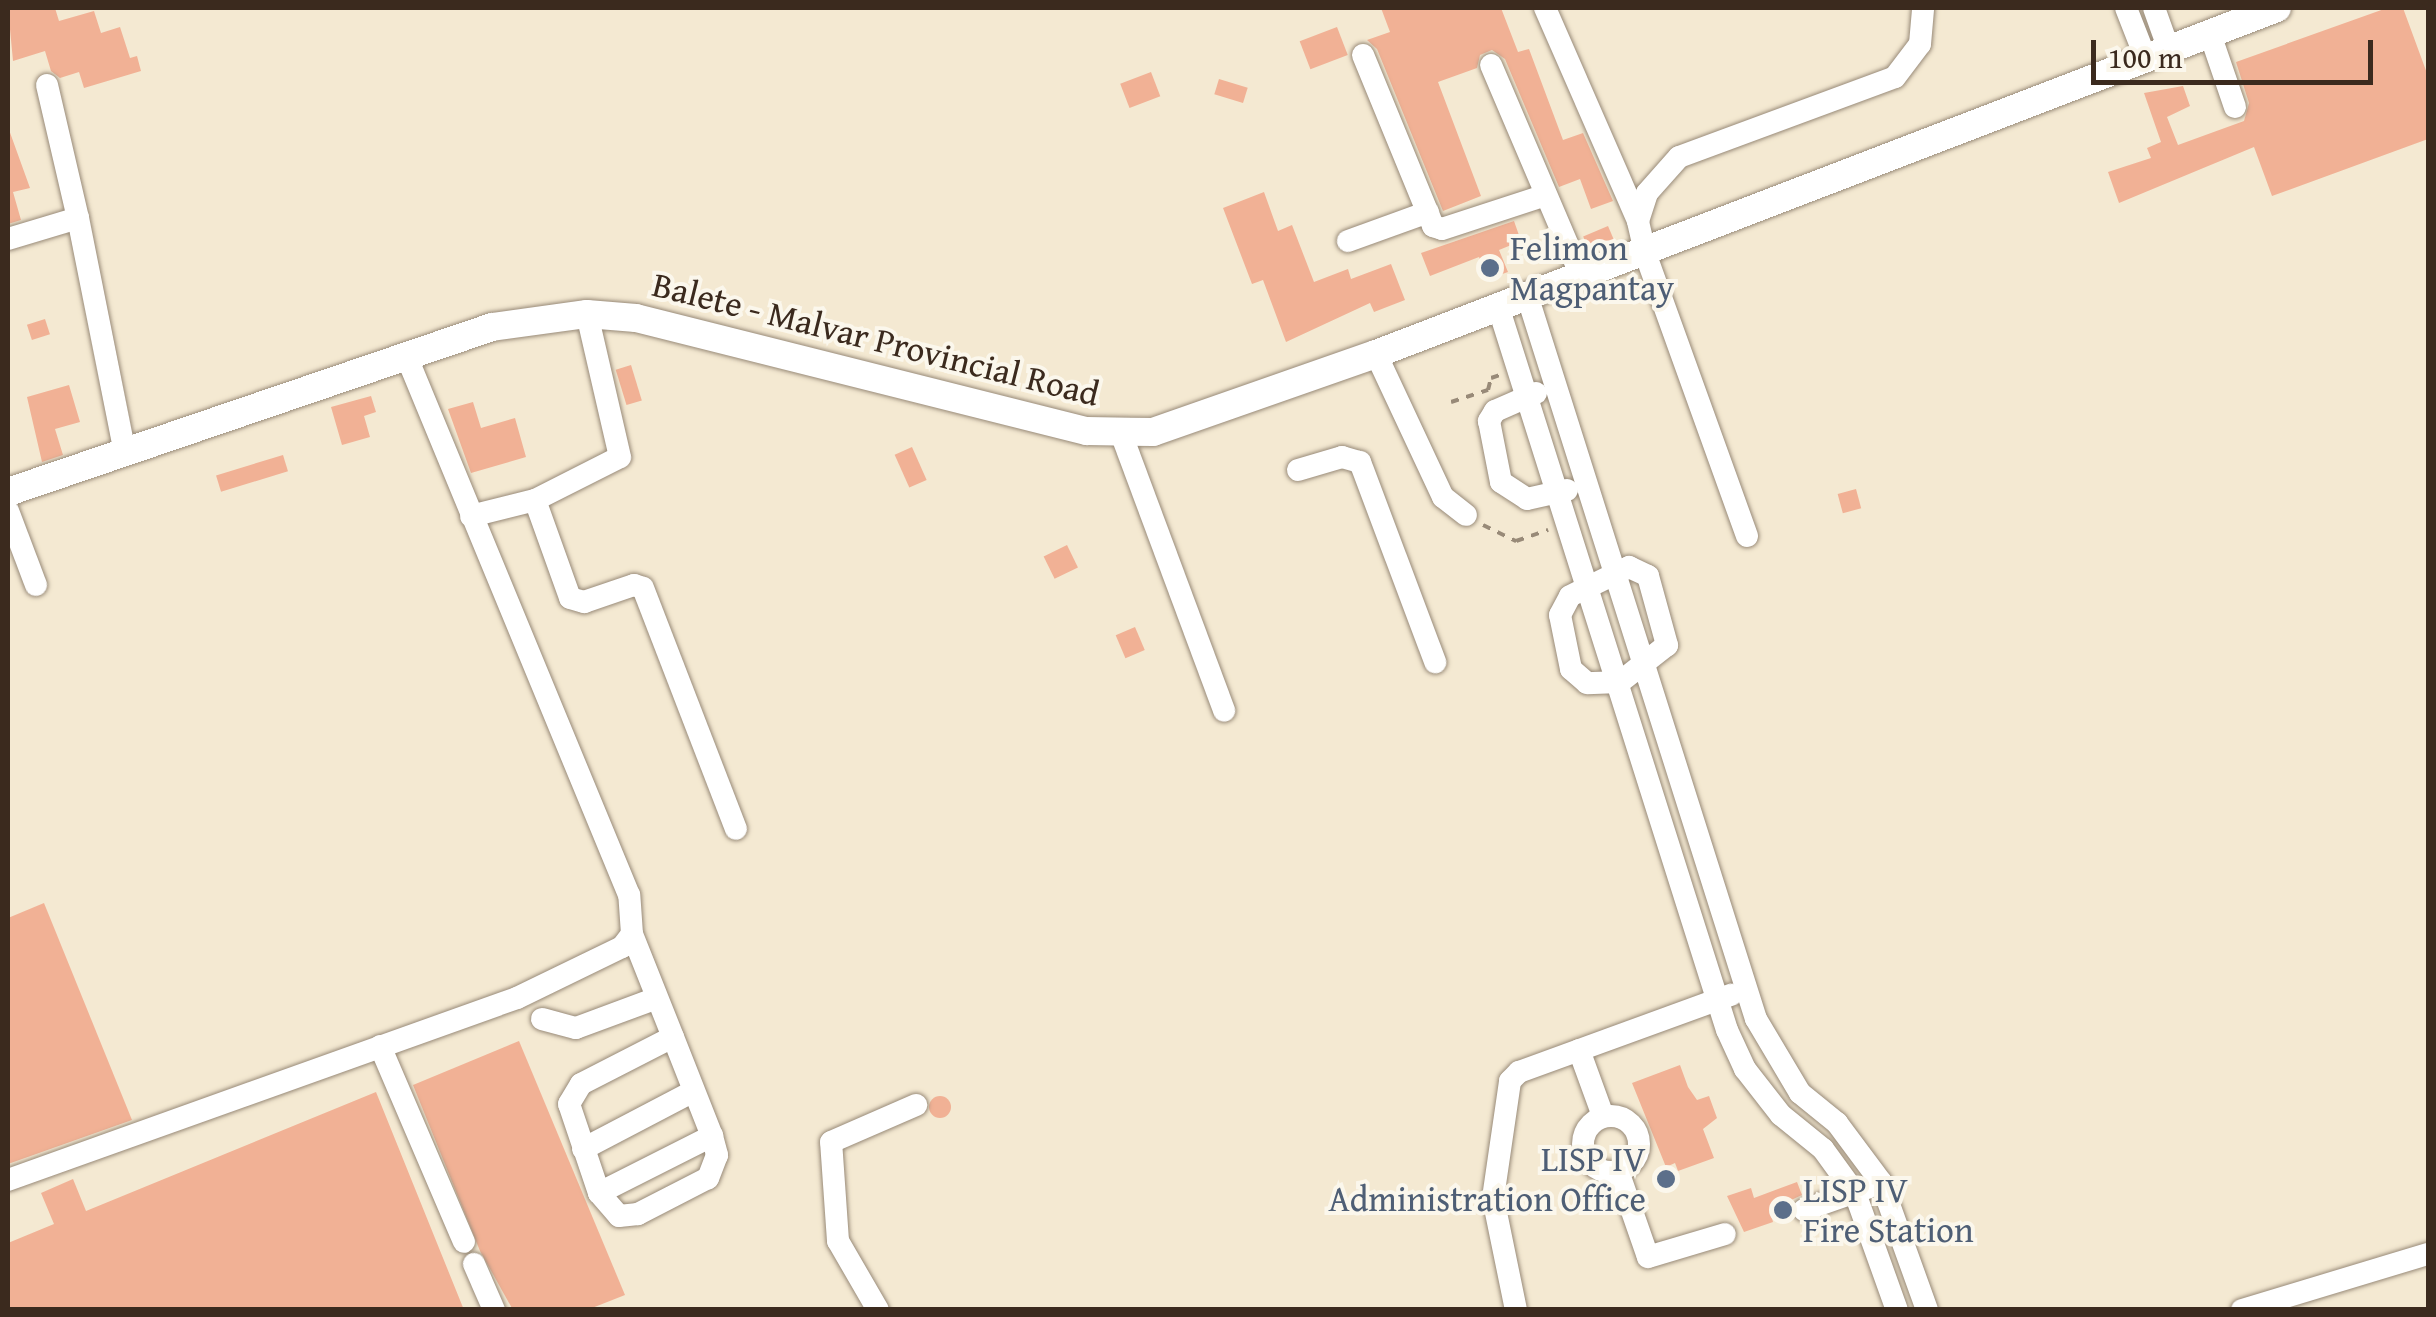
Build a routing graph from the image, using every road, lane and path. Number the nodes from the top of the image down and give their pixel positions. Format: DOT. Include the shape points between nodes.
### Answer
graph roads {
  1 [pos="1545,8"];
  2 [pos="1924,8"];
  3 [pos="2126,8"];
  4 [pos="2154,8"];
  5 [pos="2277,8"];
  6 [pos="2210,34"];
  7 [pos="2158,54"];
  8 [pos="1363,55"];
  9 [pos="1491,66"];
  10 [pos="46,85"];
  11 [pos="2235,107"];
  12 [pos="1546,195"];
  13 [pos="1428,212"];
  14 [pos="78,218"];
  15 [pos="1638,222"];
  16 [pos="8,239"];
  17 [pos="1348,242"];
  18 [pos="1645,252"];
  19 [pos="1580,274"];
  20 [pos="1527,295"];
  21 [pos="1498,306"];
  22 [pos="587,314"];
  23 [pos="1376,354"];
  24 [pos="408,360"];
  25 [pos="1558,386"];
  26 [pos="1525,398"];
  27 [pos="1122,436"];
  28 [pos="125,454"];
  29 [pos="1298,470"];
  30 [pos="1590,484"];
  31 [pos="8,492"];
  32 [pos="1556,493"];
  33 [pos="535,500"];
  34 [pos="8,511"];
  35 [pos="1466,515"];
  36 [pos="471,516"];
  37 [pos="1565,524"];
  38 [pos="1747,536"];
  39 [pos="1613,572"];
  40 [pos="36,585"];
  41 [pos="1587,588"];
  42 [pos="1435,662"];
  43 [pos="1646,668"];
  44 [pos="1620,682"];
  45 [pos="1224,710"];
  46 [pos="736,829"];
  47 [pos="632,934"];
  48 [pos="1746,988"];
  49 [pos="657,998"];
  50 [pos="1717,1001"];
  51 [pos="612,1017"];
  52 [pos="542,1019"];
  53 [pos="673,1037"];
  54 [pos="380,1046"];
  55 [pos="1578,1050"];
  56 [pos="624,1060"];
  57 [pos="694,1091"];
  58 [pos="916,1105"];
  59 [pos="1603,1116"];
  60 [pos="712,1136"];
  61 [pos="583,1149"];
  62 [pos="1618,1170"];
  63 [pos="8,1180"];
  64 [pos="1881,1182"];
  65 [pos="1855,1193"];
  66 [pos="599,1194"];
  67 [pos="1804,1210"];
  68 [pos="1726,1234"];
  69 [pos="464,1242"];
  70 [pos="2428,1254"];
  71 [pos="474,1264"];
  72 [pos="494,1310"];
  73 [pos="878,1310"];
  74 [pos="1516,1310"];
  75 [pos="1897,1310"];
  76 [pos="1927,1310"];
  77 [pos="2242,1310"];
  1 -- 15 [label="street"];
  2 -- 15 [label="street" via="1920,44 1896,77 1679,156 1646,193"];
  3 -- 7 [label="street"];
  4 -- 7 [label="street"];
  5 -- 6 [label="main road, Balete - Malvar Provincial Road"];
  6 -- 7 [label="main road, Balete - Malvar Provincial Road"];
  6 -- 11 [label="street"];
  7 -- 18 [label="main road, Balete - Malvar Provincial Road"];
  8 -- 13 [label="street"];
  9 -- 12 [label="street"];
  10 -- 14 [label="street"];
  12 -- 13 [label="street" via="1442,229"];
  12 -- 19 [label="street"];
  13 -- 17 [label="street"];
  14 -- 16 [label="street"];
  14 -- 28 [label="street"];
  15 -- 18 [label="street"];
  18 -- 19 [label="main road, Balete - Malvar Provincial Road"];
  18 -- 38 [label="street"];
  19 -- 20 [label="main road, Balete - Malvar Provincial Road"];
  20 -- 21 [label="main road, Balete - Malvar Provincial Road"];
  20 -- 25 [label="street"];
  21 -- 23 [label="main road, Balete - Malvar Provincial Road"];
  21 -- 26 [label="street"];
  22 -- 24 [label="main road, Balete - Malvar Provincial Road" via="492,327"];
  22 -- 27 [label="main road, Balete - Malvar Provincial Road" via="636,318"];
  22 -- 33 [label="street" via="620,458"];
  23 -- 27 [label="main road, Balete - Malvar Provincial Road" via="1153,432"];
  23 -- 35 [label="street" via="1443,498"];
  24 -- 28 [label="main road, Balete - Malvar Provincial Road"];
  24 -- 36 [label="street"];
  25 -- 26 [label="street"];
  25 -- 30 [label="street"];
  26 -- 32 [label="street"];
  26 -- 32 [label="street" via="1495,411 1489,422 1501,482 1527,500"];
  27 -- 45 [label="street"];
  28 -- 31 [label="main road, Balete - Malvar Provincial Road"];
  29 -- 42 [label="street" via="1342,456 1360,462"];
  30 -- 32 [label="street"];
  30 -- 39 [label="street"];
  32 -- 37 [label="street"];
  33 -- 36 [label="street"];
  33 -- 46 [label="street" via="570,598 584,602 634,585 644,588"];
  34 -- 40 [label="street"];
  35 -- 37 [label="path" via="1516,541"];
  36 -- 47 [label="street" via="629,895"];
  37 -- 41 [label="street"];
  39 -- 41 [label="street"];
  39 -- 43 [label="street"];
  39 -- 43 [label="street" via="1629,568 1648,576 1663,619 1667,646"];
  41 -- 44 [label="street"];
  41 -- 44 [label="street" via="1570,596 1560,615 1571,669 1596,686"];
  43 -- 44 [label="street"];
  43 -- 48 [label="street"];
  44 -- 50 [label="street"];
  47 -- 49 [label="street"];
  47 -- 54 [label="street" via="622,946 517,998"];
  48 -- 50 [label="street"];
  48 -- 64 [label="street" via="1772,1057 1800,1093 1837,1123"];
  49 -- 51 [label="street"];
  49 -- 53 [label="street"];
  50 -- 55 [label="street"];
  50 -- 65 [label="street" via="1744,1069 1781,1114 1823,1148"];
  51 -- 52 [label="street" via="576,1028"];
  51 -- 56 [label="street"];
  53 -- 56 [label="street"];
  53 -- 57 [label="street"];
  54 -- 63 [label="street"];
  54 -- 69 [label="street"];
  55 -- 59 [label="street"];
  55 -- 74 [label="street" via="1520,1072 1504,1102 1494,1218"];
  56 -- 61 [label="street" via="573,1094 569,1104"];
  57 -- 60 [label="street"];
  57 -- 61 [label="street"];
  58 -- 73 [label="street" via="831,1142 838,1241"];
  59 -- 62 [label="street" via="1586,1130 1583,1151 1597,1168"];
  59 -- 62 [label="street" via="1625,1119 1638,1136 1635,1158"];
  60 -- 66 [label="street"];
  60 -- 66 [label="street" via="718,1154 708,1178 656,1205 620,1216"];
  61 -- 66 [label="street"];
  62 -- 68 [label="street" via="1648,1257"];
  64 -- 65 [label="street"];
  64 -- 76 [label="street"];
  65 -- 67 [label="street"];
  65 -- 75 [label="street"];
  70 -- 77 [label="street"];
  71 -- 72 [label="street"];
}
